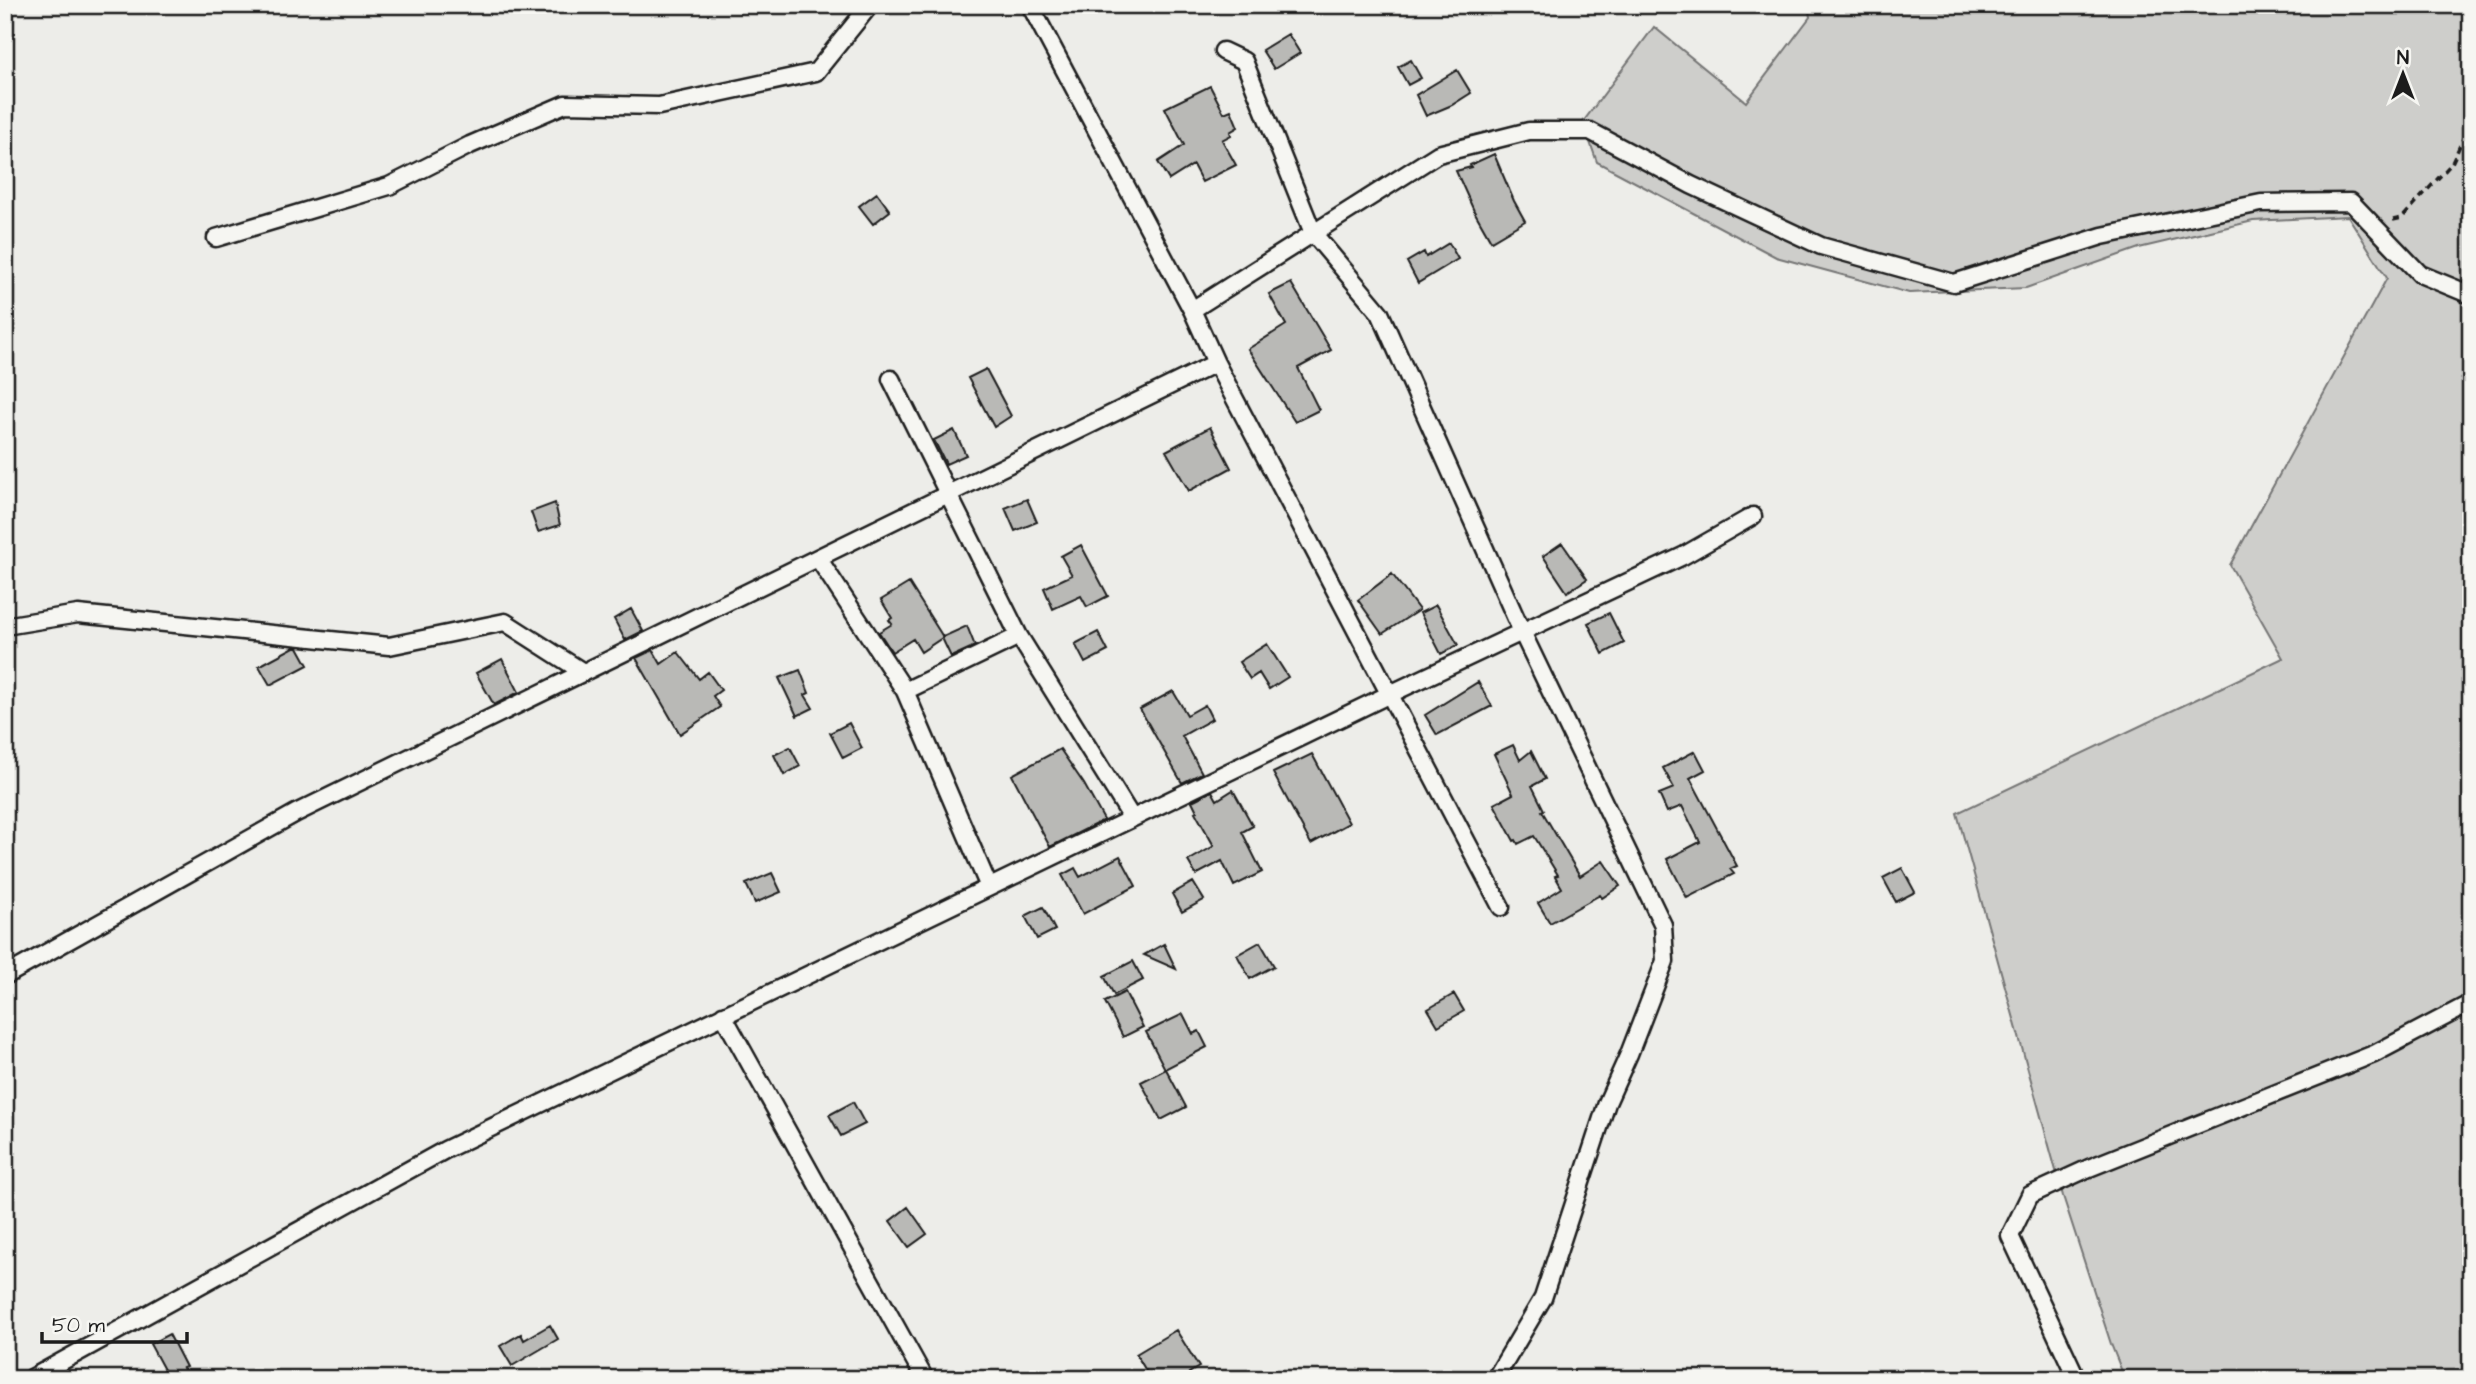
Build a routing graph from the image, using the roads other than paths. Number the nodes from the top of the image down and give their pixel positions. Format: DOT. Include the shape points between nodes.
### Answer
graph roads {
  1 [pos="870,5"];
  2 [pos="1030,5"];
  3 [pos="1223,51"];
  4 [pos="1313,233"];
  5 [pos="216,238"];
  6 [pos="2471,295"];
  7 [pos="1192,310"];
  8 [pos="1216,363"];
  9 [pos="891,379"];
  10 [pos="948,494"];
  11 [pos="1754,516"];
  12 [pos="818,558"];
  13 [pos="5,626"];
  14 [pos="1522,632"];
  15 [pos="1019,636"];
  16 [pos="583,672"];
  17 [pos="905,691"];
  18 [pos="1390,694"];
  19 [pos="1132,818"];
  20 [pos="989,887"];
  21 [pos="1501,907"];
  22 [pos="5,976"];
  23 [pos="2471,1003"];
  24 [pos="723,1016"];
  25 [pos="30,1379"];
  26 [pos="925,1379"];
  27 [pos="1495,1379"];
  28 [pos="2077,1379"];
  1 -- 5 [label="street" via="816,72 659,107 565,104 389,186"];
  2 -- 7 [label="street"];
  3 -- 4 [label="street" via="1244,61"];
  4 -- 6 [label="street" via="1438,154 1529,131 1590,131 1821,246 1954,282 2102,236 2261,204 2351,202 2420,274"];
  4 -- 7 [label="street"];
  4 -- 14 [label="street" via="1380,313"];
  7 -- 8 [label="street"];
  8 -- 10 [label="street"];
  8 -- 18 [label="street"];
  9 -- 10 [label="street"];
  10 -- 12 [label="street"];
  10 -- 15 [label="street"];
  11 -- 14 [label="street" via="1683,556"];
  12 -- 16 [label="street"];
  12 -- 17 [label="street"];
  13 -- 16 [label="street" via="78,614 389,646 505,622"];
  14 -- 18 [label="street"];
  14 -- 27 [label="street" via="1663,925 1665,961 1607,1102 1543,1298"];
  15 -- 17 [label="street"];
  15 -- 19 [label="street"];
  16 -- 22 [label="street" via="296,813"];
  17 -- 20 [label="street"];
  18 -- 19 [label="street"];
  18 -- 21 [label="street"];
  19 -- 20 [label="street"];
  20 -- 24 [label="street"];
  23 -- 28 [label="street" via="2374,1055 2030,1195 2010,1236"];
  24 -- 25 [label="street" via="445,1150"];
  24 -- 26 [label="street"];
}
